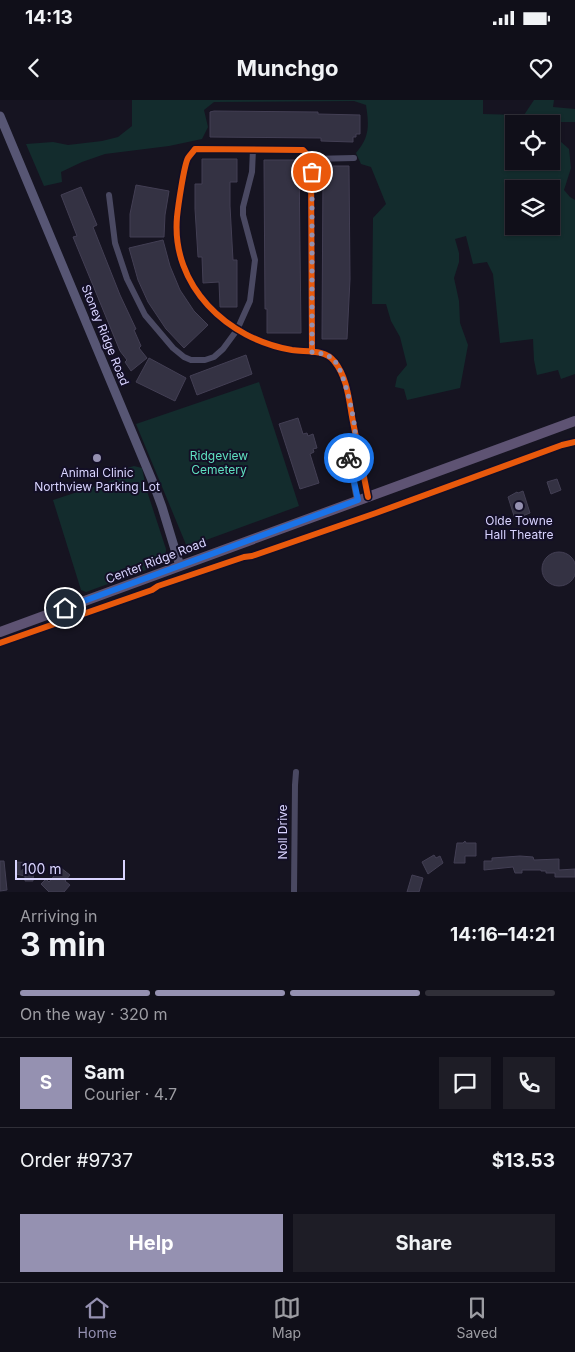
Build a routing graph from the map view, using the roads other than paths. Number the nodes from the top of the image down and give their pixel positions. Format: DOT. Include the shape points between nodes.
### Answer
graph roads {
  1 [pos="0,116"];
  2 [pos="254,149"];
  3 [pos="310,158"];
  4 [pos="354,158"];
  5 [pos="109,196"];
  6 [pos="237,330"];
  7 [pos="312,352"];
  8 [pos="575,421"];
  9 [pos="355,433"];
  10 [pos="368,497"];
  11 [pos="358,500"];
  12 [pos="180,566"];
  13 [pos="0,632"];
  14 [pos="296,772"];
  15 [pos="294,892"];
  1 -- 12 [label="street, Stoney Ridge Road" via="154,485"];
  2 -- 3 [label="street" via="302,150"];
  2 -- 6 [label="street" via="243,215 254,252 254,272 250,301"];
  2 -- 6 [label="street" via="196,149 187,158 178,211 176,234 185,273 206,305"];
  3 -- 4 [label="street"];
  3 -- 7 [label="street"];
  5 -- 6 [label="street" via="115,243 127,279 145,316 173,348 191,360 204,360 214,357"];
  6 -- 7 [label="street" via="261,342"];
  7 -- 9 [label="street" via="325,354 341,371"];
  8 -- 10 [label="main road, Center Ridge Road"];
  9 -- 10 [label="street"];
  9 -- 11 [label="street" via="348,453"];
  10 -- 11 [label="main road, Center Ridge Road"];
  11 -- 12 [label="main road, Center Ridge Road"];
  12 -- 13 [label="main road, Center Ridge Road"];
  14 -- 15 [label="street, Noll Drive"];
}
